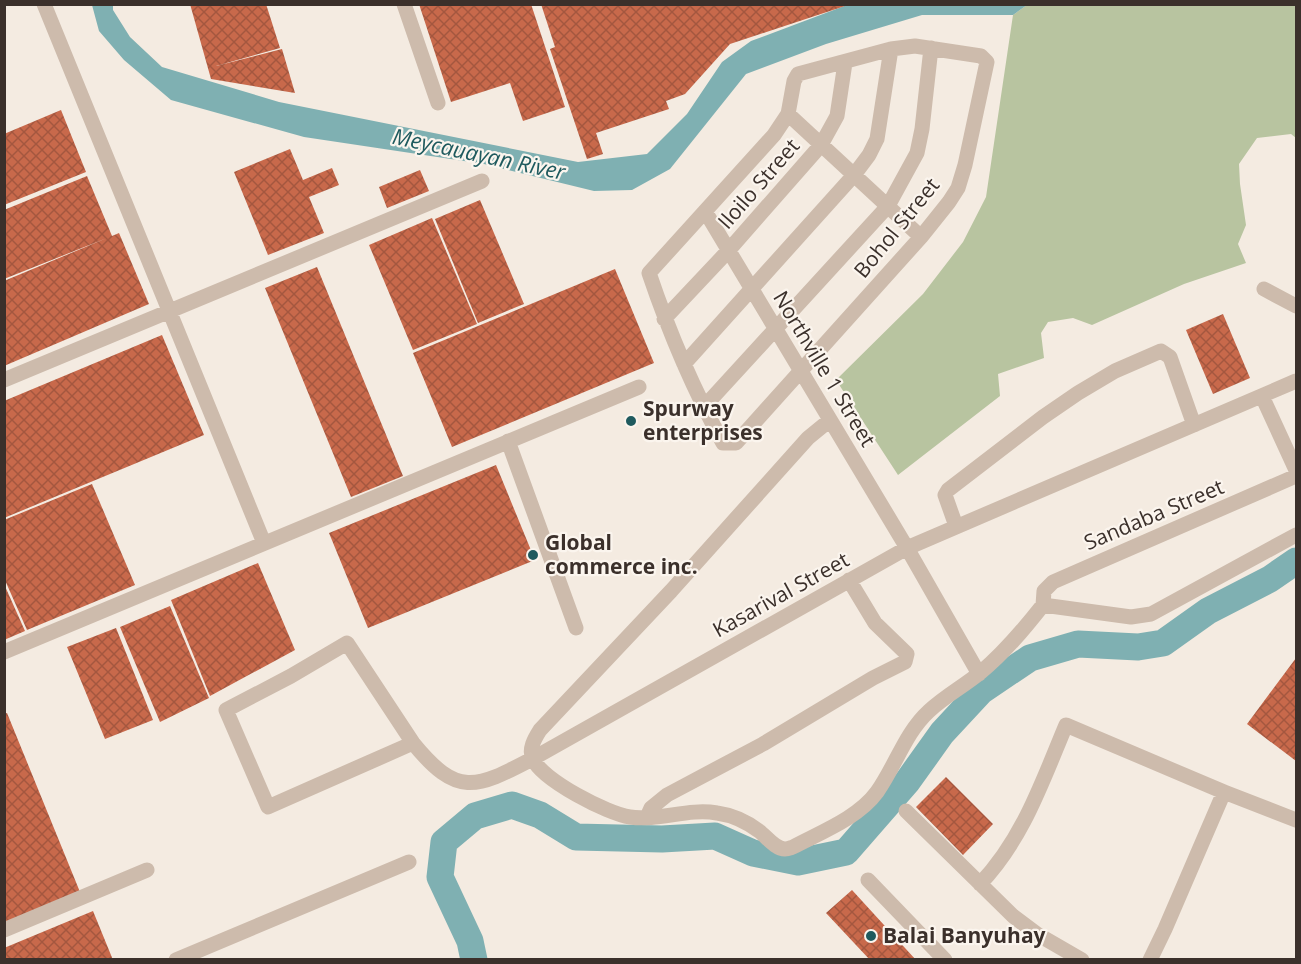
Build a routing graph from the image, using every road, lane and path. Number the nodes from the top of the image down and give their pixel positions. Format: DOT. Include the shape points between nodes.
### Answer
graph roads {
  1 [pos="44,4"];
  2 [pos="404,4"];
  3 [pos="931,48"];
  4 [pos="891,50"];
  5 [pos="845,63"];
  6 [pos="438,103"];
  7 [pos="788,114"];
  8 [pos="821,145"];
  9 [pos="854,175"];
  10 [pos="482,181"];
  11 [pos="888,206"];
  12 [pos="705,211"];
  13 [pos="921,237"];
  14 [pos="728,251"];
  15 [pos="751,288"];
  16 [pos="1264,289"];
  17 [pos="1296,306"];
  18 [pos="169,311"];
  19 [pos="664,319"];
  20 [pos="776,330"];
  21 [pos="684,364"];
  22 [pos="801,371"];
  23 [pos="4,380"];
  24 [pos="1296,381"];
  25 [pos="639,387"];
  26 [pos="1262,396"];
  27 [pos="703,408"];
  28 [pos="830,420"];
  29 [pos="1194,425"];
  30 [pos="507,441"];
  31 [pos="1296,470"];
  32 [pos="1296,476"];
  33 [pos="956,526"];
  34 [pos="1296,535"];
  35 [pos="264,543"];
  36 [pos="907,548"];
  37 [pos="849,580"];
  38 [pos="1043,604"];
  39 [pos="576,628"];
  40 [pos="4,652"];
  41 [pos="979,674"];
  42 [pos="413,743"];
  43 [pos="532,759"];
  44 [pos="1224,792"];
  45 [pos="906,812"];
  46 [pos="647,818"];
  47 [pos="1296,820"];
  48 [pos="409,862"];
  49 [pos="147,870"];
  50 [pos="868,880"];
  51 [pos="980,884"];
  52 [pos="4,930"];
  53 [pos="176,960"];
  54 [pos="945,960"];
  55 [pos="1082,960"];
  56 [pos="1150,960"];
  1 -- 18 [label="street"];
  2 -- 6 [label="street"];
  3 -- 4 [label="street"];
  3 -- 11 [label="street" via="917,153"];
  3 -- 13 [label="street, Bohol Street" via="981,56 987,62 958,188"];
  4 -- 5 [label="street"];
  4 -- 9 [label="street" via="877,139"];
  5 -- 7 [label="street" via="798,74"];
  5 -- 8 [label="street, Iloilo Street" via="837,116"];
  7 -- 8 [label="street"];
  7 -- 12 [label="street" via="765,146"];
  8 -- 9 [label="street"];
  8 -- 14 [label="street, Iloilo Street"];
  9 -- 11 [label="street"];
  9 -- 15 [label="street"];
  10 -- 18 [label="street"];
  11 -- 13 [label="street"];
  11 -- 20 [label="street"];
  12 -- 14 [label="street, Northville 1 Street"];
  12 -- 19 [label="street" via="649,273"];
  13 -- 22 [label="street, Bohol Street"];
  14 -- 15 [label="street, Northville 1 Street"];
  14 -- 19 [label="street, Iloilo Street"];
  15 -- 20 [label="street, Northville 1 Street"];
  15 -- 21 [label="street"];
  16 -- 17 [label="street"];
  18 -- 23 [label="street"];
  18 -- 35 [label="street"];
  19 -- 21 [label="street"];
  20 -- 22 [label="street, Northville 1 Street"];
  20 -- 27 [label="street"];
  21 -- 27 [label="street"];
  22 -- 27 [label="street, Bohol Street" via="736,443 723,443"];
  22 -- 28 [label="street, Northville 1 Street"];
  24 -- 26 [label="street, Kasarival Street"];
  25 -- 30 [label="street"];
  26 -- 29 [label="street, Kasarival Street"];
  26 -- 31 [label="street"];
  28 -- 36 [label="street, Northville 1 Street"];
  28 -- 43 [label="street" via="808,438 554,715 534,740"];
  29 -- 33 [label="street, Kasarival Street"];
  29 -- 33 [label="street" via="1170,357 1161,351 1115,370 1043,417 948,490 945,500"];
  30 -- 35 [label="street"];
  30 -- 39 [label="street"];
  32 -- 38 [label="street, Sandaba Street" via="1053,582 1044,591"];
  33 -- 36 [label="street, Kasarival Street"];
  34 -- 38 [label="street" via="1151,614 1131,616"];
  35 -- 40 [label="street"];
  36 -- 37 [label="street, Kasarival Street"];
  36 -- 41 [label="street, Northville 1 Street"];
  37 -- 43 [label="street, Kasarival Street"];
  37 -- 46 [label="street" via="875,623 907,654 905,662 667,795 651,808"];
  38 -- 41 [label="street, Sandaba Street" via="1014,641"];
  41 -- 46 [label="street, Sandaba Street" via="919,722 869,801 852,815 793,847 777,846 746,823 715,812"];
  42 -- 42 [label="street, Kasarival Street" via="347,644 225,710 268,807"];
  42 -- 43 [label="street, Kasarival Street" via="440,772 465,784 486,781"];
  43 -- 46 [label="street, Sandaba Street" via="551,777 594,804 610,812"];
  44 -- 47 [label="street"];
  44 -- 51 [label="street" via="1066,725 1021,829"];
  44 -- 56 [label="street"];
  45 -- 51 [label="street"];
  48 -- 53 [label="street"];
  49 -- 52 [label="street"];
  50 -- 54 [label="street"];
  51 -- 55 [label="street" via="1025,926"];
}
